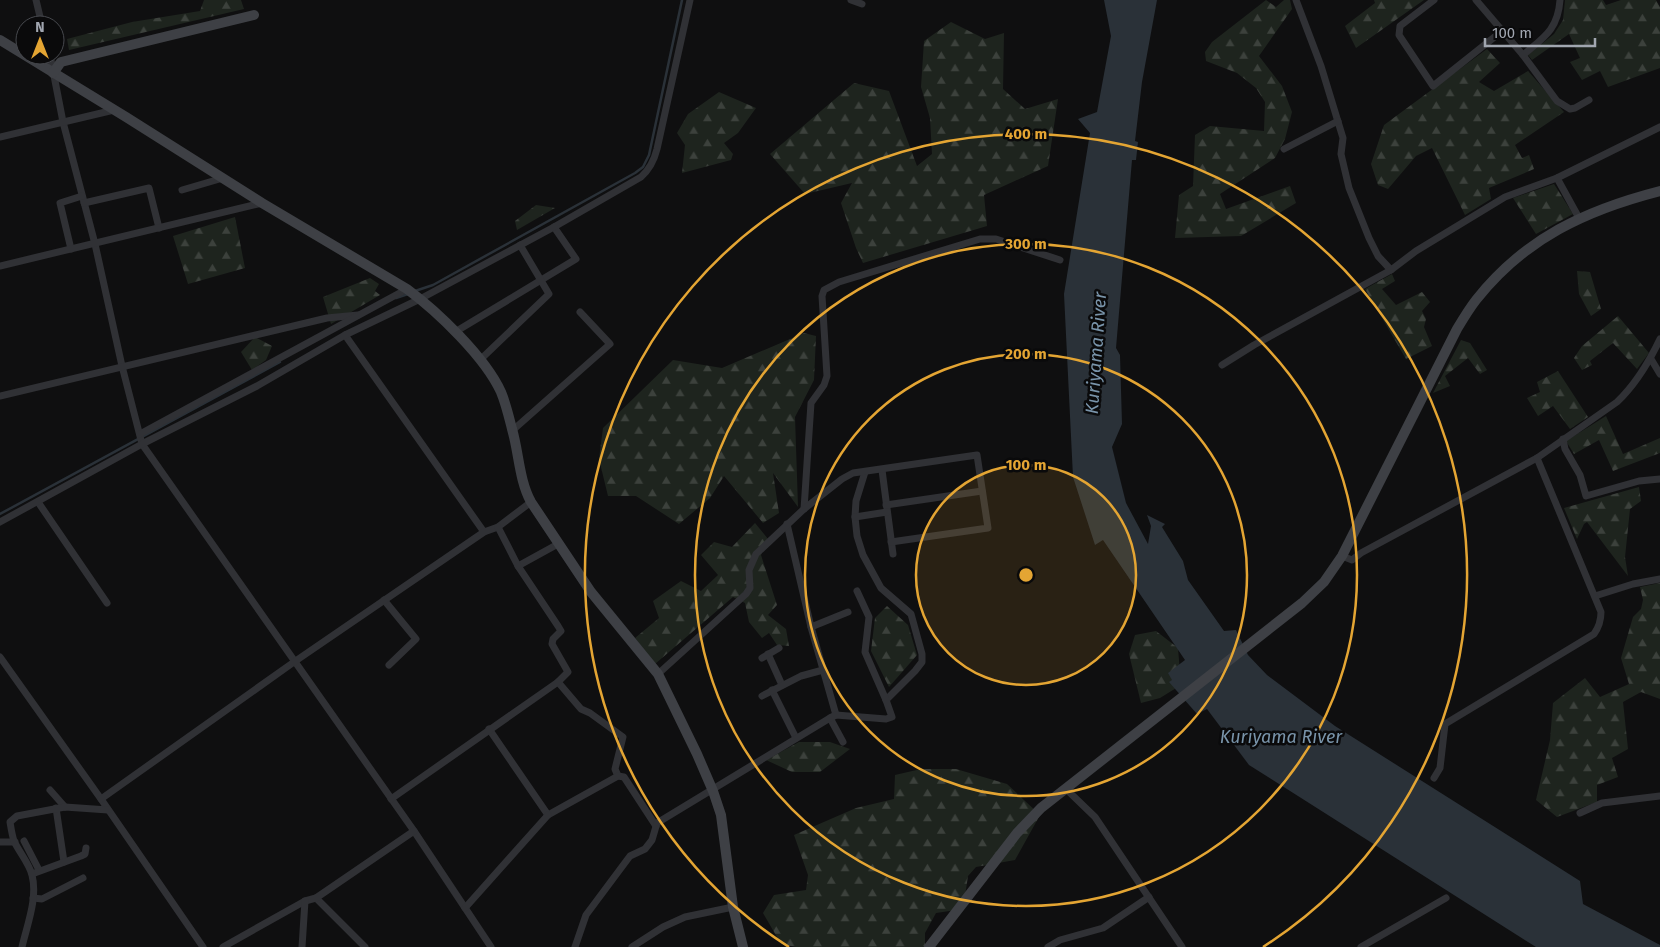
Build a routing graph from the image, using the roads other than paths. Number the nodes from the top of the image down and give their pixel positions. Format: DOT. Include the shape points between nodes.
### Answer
graph roads {
  1 [pos="36,0"];
  2 [pos="690,0"];
  3 [pos="851,0"];
  4 [pos="1296,0"];
  5 [pos="1434,0"];
  6 [pos="1476,0"];
  7 [pos="1560,0"];
  8 [pos="862,4"];
  9 [pos="40,15"];
  10 [pos="254,15"];
  11 [pos="1502,31"];
  12 [pos="0,40"];
  13 [pos="1522,55"];
  14 [pos="52,65"];
  15 [pos="53,73"];
  16 [pos="1589,100"];
  17 [pos="114,110"];
  18 [pos="1338,121"];
  19 [pos="63,122"];
  20 [pos="1660,127"];
  21 [pos="0,137"];
  22 [pos="1284,149"];
  23 [pos="223,178"];
  24 [pos="1557,178"];
  25 [pos="182,190"];
  26 [pos="1660,191"];
  27 [pos="83,200"];
  28 [pos="262,203"];
  29 [pos="1579,218"];
  30 [pos="554,227"];
  31 [pos="159,228"];
  32 [pos="94,244"];
  33 [pos="520,245"];
  34 [pos="71,249"];
  35 [pos="1060,260"];
  36 [pos="0,266"];
  37 [pos="1391,270"];
  38 [pos="541,279"];
  39 [pos="407,289"];
  40 [pos="420,299"];
  41 [pos="580,312"];
  42 [pos="358,315"];
  43 [pos="455,332"];
  44 [pos="345,335"];
  45 [pos="1660,339"];
  46 [pos="480,359"];
  47 [pos="1651,359"];
  48 [pos="1222,365"];
  49 [pos="122,366"];
  50 [pos="1660,374"];
  51 [pos="0,396"];
  52 [pos="512,430"];
  53 [pos="140,434"];
  54 [pos="1563,439"];
  55 [pos="142,444"];
  56 [pos="1536,458"];
  57 [pos="882,470"];
  58 [pos="865,472"];
  59 [pos="1660,479"];
  60 [pos="982,491"];
  61 [pos="38,502"];
  62 [pos="532,502"];
  63 [pos="887,508"];
  64 [pos="804,509"];
  65 [pos="855,517"];
  66 [pos="0,522"];
  67 [pos="787,524"];
  68 [pos="498,527"];
  69 [pos="484,532"];
  70 [pos="891,542"];
  71 [pos="558,544"];
  72 [pos="893,554"];
  73 [pos="1342,556"];
  74 [pos="518,566"];
  75 [pos="1660,579"];
  76 [pos="858,591"];
  77 [pos="1594,596"];
  78 [pos="384,600"];
  79 [pos="107,603"];
  80 [pos="848,612"];
  81 [pos="811,627"];
  82 [pos="779,648"];
  83 [pos="0,657"];
  84 [pos="294,662"];
  85 [pos="389,665"];
  86 [pos="823,670"];
  87 [pos="658,674"];
  88 [pos="558,682"];
  89 [pos="782,685"];
  90 [pos="772,690"];
  91 [pos="762,696"];
  92 [pos="886,700"];
  93 [pos="833,716"];
  94 [pos="489,729"];
  95 [pos="796,738"];
  96 [pos="843,742"];
  97 [pos="618,776"];
  98 [pos="1434,778"];
  99 [pos="1066,788"];
  100 [pos="50,790"];
  101 [pos="713,791"];
  102 [pos="1660,796"];
  103 [pos="391,798"];
  104 [pos="101,799"];
  105 [pos="66,807"];
  106 [pos="56,808"];
  107 [pos="108,810"];
  108 [pos="1580,813"];
  109 [pos="548,815"];
  110 [pos="656,826"];
  111 [pos="414,831"];
  112 [pos="24,841"];
  113 [pos="0,842"];
  114 [pos="15,842"];
  115 [pos="86,848"];
  116 [pos="64,862"];
  117 [pos="35,872"];
  118 [pos="83,878"];
  119 [pos="1149,897"];
  120 [pos="33,898"];
  121 [pos="316,898"];
  122 [pos="1446,898"];
  123 [pos="305,901"];
  124 [pos="733,907"];
  125 [pos="465,908"];
  126 [pos="22,947"];
  127 [pos="203,947"];
  128 [pos="223,947"];
  129 [pos="302,947"];
  130 [pos="364,947"];
  131 [pos="491,947"];
  132 [pos="575,947"];
  133 [pos="632,947"];
  134 [pos="743,947"];
  135 [pos="929,947"];
  136 [pos="1048,947"];
  137 [pos="1182,947"];
  138 [pos="1360,947"];
  1 -- 9 [label="street"];
  2 -- 30 [label="street" via="654,161 641,176"];
  3 -- 8 [label="street"];
  4 -- 18 [label="street"];
  5 -- 11 [label="street" via="1399,30 1399,35 1433,86"];
  6 -- 11 [label="street"];
  7 -- 13 [label="street" via="1558,15 1550,32"];
  10 -- 15 [label="street" via="61,62"];
  11 -- 13 [label="street"];
  12 -- 15 [label="street"];
  13 -- 16 [label="street" via="1563,106 1575,108"];
  14 -- 15 [label="street"];
  15 -- 17 [label="street"];
  15 -- 19 [label="street"];
  17 -- 19 [label="street"];
  17 -- 23 [label="street"];
  18 -- 22 [label="street"];
  18 -- 37 [label="street" via="1349,188 1378,256"];
  19 -- 21 [label="street"];
  19 -- 27 [label="street"];
  20 -- 24 [label="street"];
  23 -- 25 [label="street"];
  23 -- 28 [label="street"];
  24 -- 29 [label="street"];
  24 -- 37 [label="street" via="1505,197 1416,251"];
  26 -- 29 [label="street"];
  27 -- 31 [label="street" via="149,188"];
  27 -- 32 [label="street"];
  27 -- 34 [label="street" via="60,203"];
  28 -- 31 [label="street"];
  28 -- 39 [label="street"];
  29 -- 73 [label="street" via="1520,254 1475,301 1457,328"];
  30 -- 33 [label="street"];
  30 -- 38 [label="street" via="576,259"];
  31 -- 32 [label="street"];
  32 -- 34 [label="street"];
  32 -- 49 [label="street"];
  33 -- 38 [label="street"];
  33 -- 40 [label="street"];
  34 -- 36 [label="street"];
  35 -- 64 [label="street" via="996,239 980,239 839,282 824,290 826,376 824,385 811,402"];
  37 -- 48 [label="street"];
  38 -- 43 [label="street"];
  38 -- 46 [label="street" via="550,294"];
  39 -- 40 [label="street"];
  39 -- 42 [label="street"];
  40 -- 43 [label="street"];
  40 -- 44 [label="street"];
  41 -- 52 [label="street" via="610,344"];
  42 -- 49 [label="street" via="327,318"];
  42 -- 53 [label="street"];
  43 -- 46 [label="street"];
  44 -- 55 [label="street" via="257,386"];
  44 -- 69 [label="street"];
  45 -- 47 [label="street"];
  46 -- 52 [label="street" via="501,392"];
  47 -- 50 [label="street"];
  47 -- 54 [label="street" via="1628,392"];
  49 -- 51 [label="street"];
  49 -- 53 [label="street"];
  52 -- 62 [label="street" via="525,490"];
  53 -- 55 [label="street"];
  54 -- 56 [label="street"];
  54 -- 59 [label="street" via="1586,496 1639,481"];
  55 -- 61 [label="street"];
  55 -- 84 [label="street"];
  56 -- 73 [label="street" via="1352,560"];
  56 -- 77 [label="street"];
  57 -- 58 [label="street"];
  57 -- 60 [label="street" via="977,455"];
  57 -- 63 [label="street"];
  58 -- 64 [label="street" via="842,479"];
  58 -- 65 [label="street" via="856,500"];
  60 -- 63 [label="street"];
  60 -- 70 [label="street" via="988,528"];
  61 -- 66 [label="street"];
  61 -- 79 [label="street"];
  62 -- 68 [label="street"];
  62 -- 71 [label="street"];
  63 -- 65 [label="street"];
  63 -- 70 [label="street"];
  64 -- 67 [label="street"];
  65 -- 92 [label="street" via="863,555 881,588 911,614 922,654 922,662 915,671"];
  67 -- 81 [label="street"];
  67 -- 87 [label="street" via="756,554 748,570 750,588 746,594"];
  68 -- 69 [label="street"];
  68 -- 74 [label="street"];
  69 -- 78 [label="street"];
  70 -- 72 [label="street"];
  71 -- 74 [label="street"];
  71 -- 87 [label="street" via="591,592"];
  73 -- 99 [label="street" via="1324,582 1302,603"];
  74 -- 88 [label="street" via="561,631 552,644 568,672"];
  75 -- 77 [label="street"];
  76 -- 92 [label="street" via="869,617 865,652"];
  77 -- 98 [label="street" via="1601,619 1594,634 1445,724 1440,768"];
  78 -- 84 [label="street"];
  78 -- 85 [label="street" via="416,639"];
  80 -- 81 [label="street"];
  81 -- 86 [label="street"];
  82 -- 89 [label="street" via="765,656"];
  83 -- 104 [label="street"];
  84 -- 103 [label="street"];
  84 -- 104 [label="street"];
  86 -- 89 [label="street"];
  86 -- 93 [label="street"];
  87 -- 101 [label="street"];
  88 -- 94 [label="street"];
  88 -- 97 [label="street" via="581,709 623,738 615,769"];
  89 -- 90 [label="street"];
  90 -- 91 [label="street"];
  90 -- 95 [label="street"];
  92 -- 93 [label="street" via="892,717 886,719"];
  93 -- 95 [label="street"];
  93 -- 96 [label="street"];
  94 -- 103 [label="street"];
  94 -- 109 [label="street"];
  95 -- 101 [label="street"];
  97 -- 109 [label="street"];
  97 -- 110 [label="street" via="624,777"];
  99 -- 119 [label="street" via="1096,817"];
  99 -- 135 [label="street" via="1017,833"];
  100 -- 105 [label="street"];
  101 -- 110 [label="street"];
  101 -- 124 [label="street" via="721,815"];
  102 -- 108 [label="street" via="1602,804"];
  103 -- 111 [label="street"];
  104 -- 107 [label="street"];
  105 -- 106 [label="street"];
  105 -- 107 [label="street"];
  106 -- 114 [label="street" via="12,819"];
  106 -- 116 [label="street"];
  107 -- 127 [label="street"];
  109 -- 125 [label="street"];
  110 -- 132 [label="street" via="645,849 630,856 586,915"];
  111 -- 121 [label="street"];
  111 -- 125 [label="street"];
  112 -- 117 [label="street"];
  113 -- 114 [label="street"];
  114 -- 117 [label="street"];
  115 -- 116 [label="street" via="85,854"];
  116 -- 117 [label="street"];
  117 -- 120 [label="street"];
  118 -- 120 [label="street" via="42,899"];
  119 -- 136 [label="street" via="1103,928 1060,940"];
  119 -- 137 [label="street"];
  120 -- 126 [label="street"];
  121 -- 123 [label="street"];
  121 -- 130 [label="street"];
  122 -- 138 [label="street"];
  123 -- 128 [label="street"];
  123 -- 129 [label="street"];
  124 -- 133 [label="street" via="685,917 663,926"];
  124 -- 134 [label="street"];
  125 -- 131 [label="street"];
}
